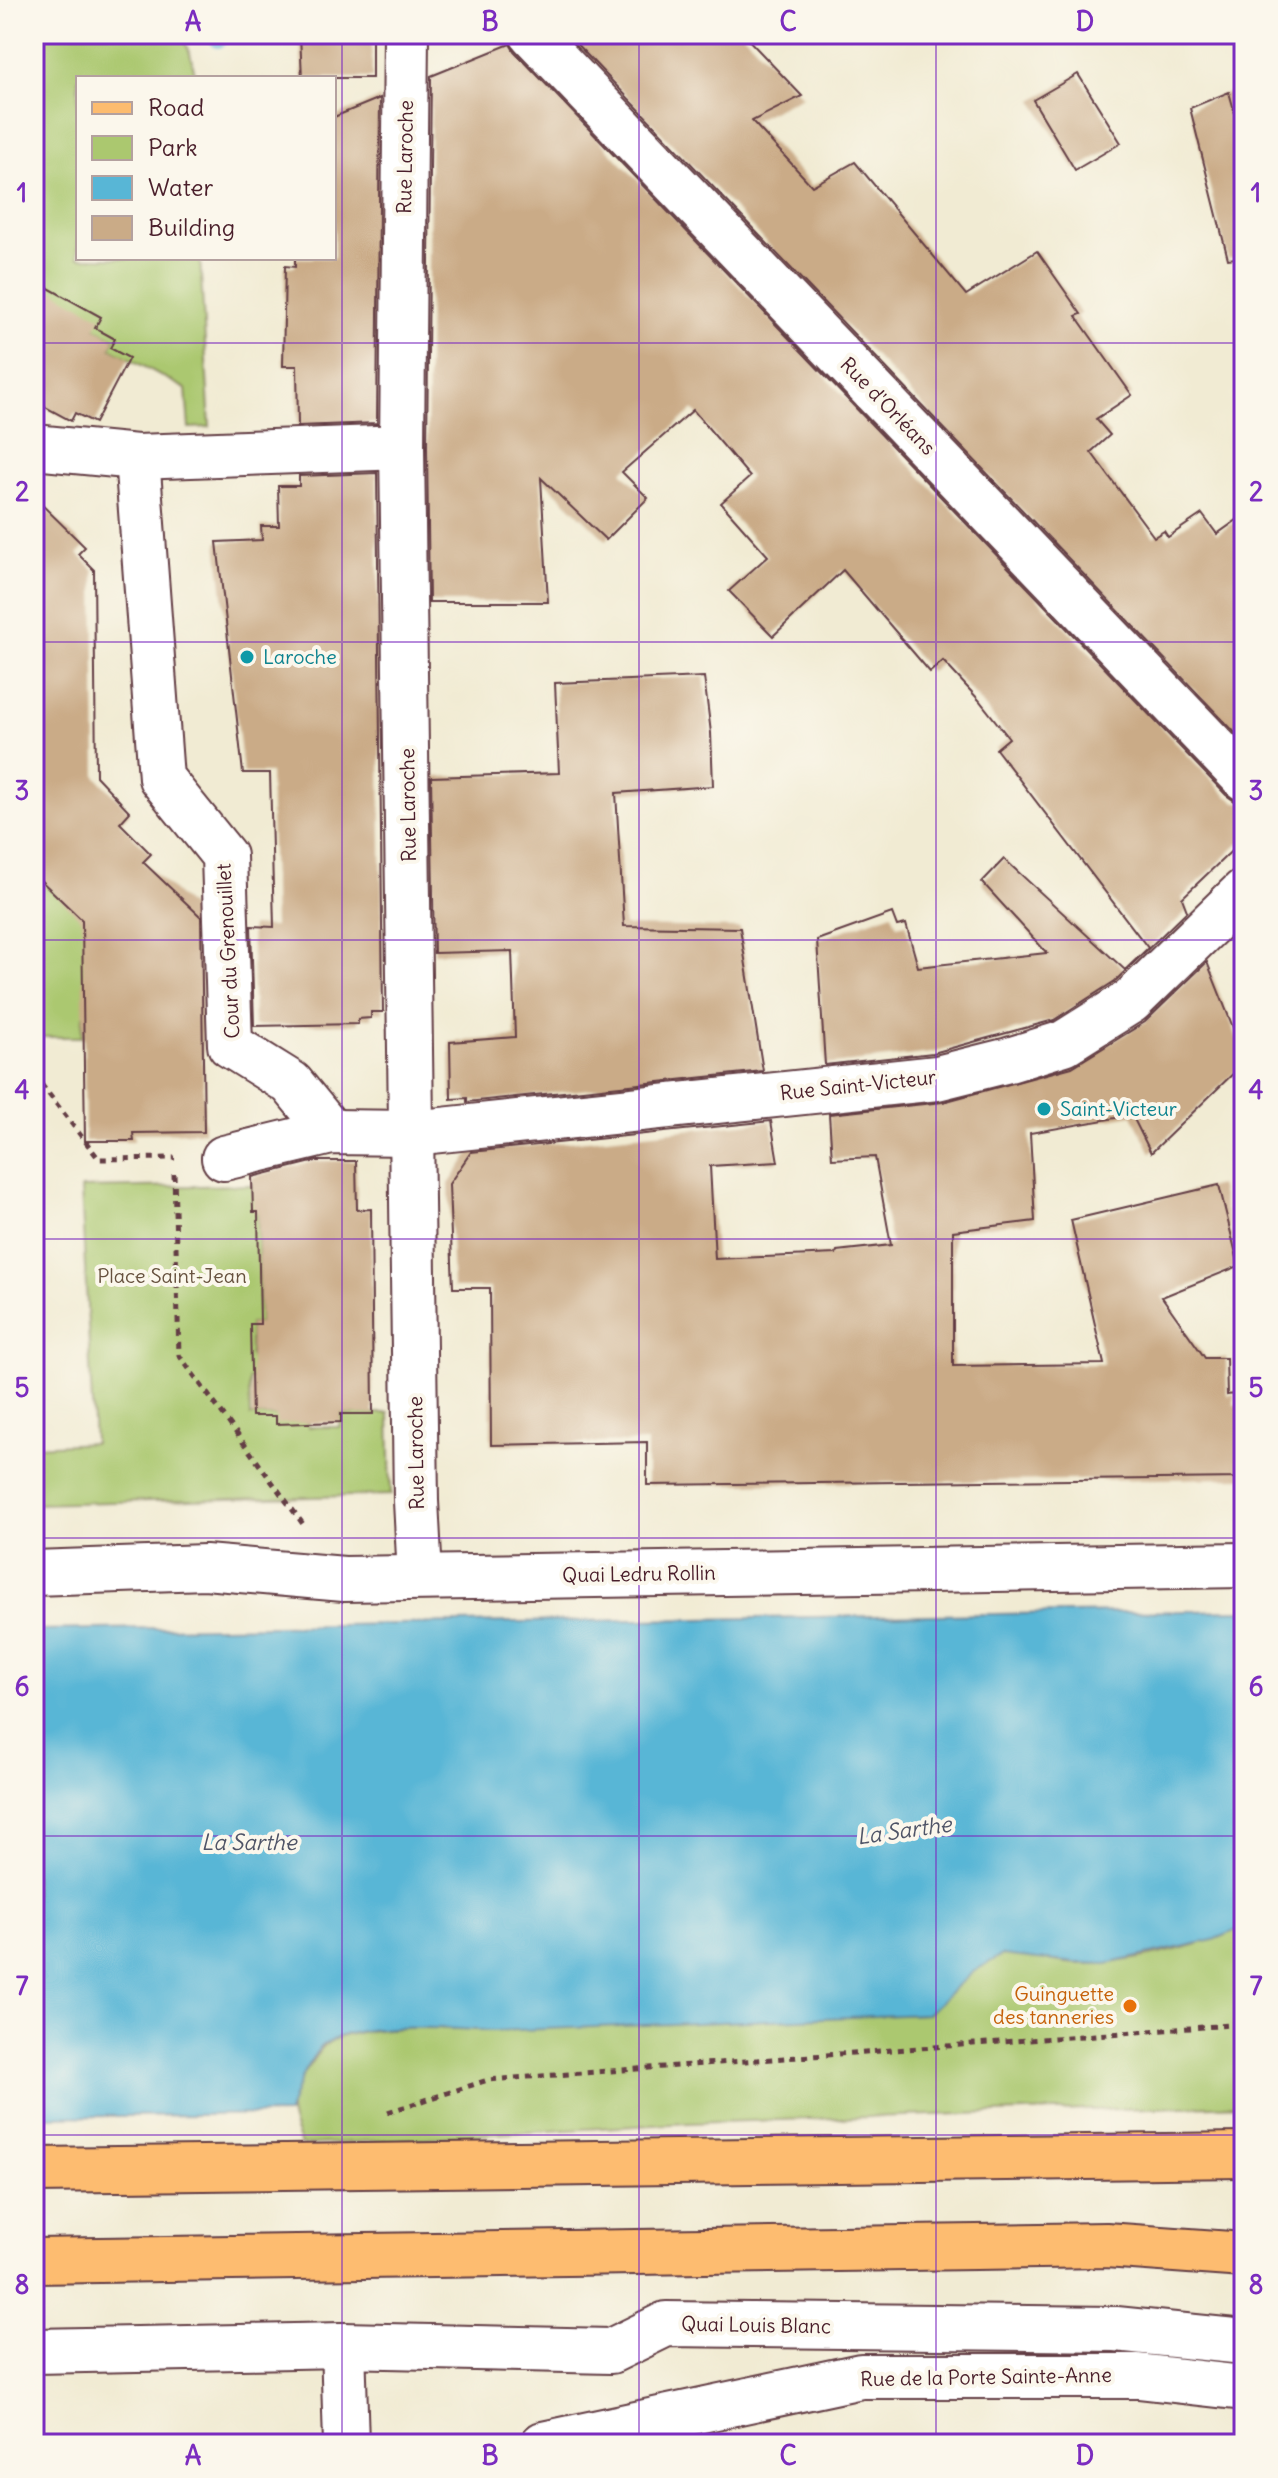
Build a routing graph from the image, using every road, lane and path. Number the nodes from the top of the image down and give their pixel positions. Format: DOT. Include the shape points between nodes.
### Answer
graph roads {
  1 [pos="406,34"];
  2 [pos="532,34"];
  3 [pos="34,447"];
  4 [pos="402,447"];
  5 [pos="137,457"];
  6 [pos="1244,778"];
  7 [pos="1244,891"];
  8 [pos="34,1075"];
  9 [pos="331,1132"];
  10 [pos="413,1133"];
  11 [pos="173,1158"];
  12 [pos="224,1158"];
  13 [pos="1244,1565"];
  14 [pos="34,1573"];
  15 [pos="420,1577"];
  16 [pos="344,1579"];
  17 [pos="1244,2024"];
  18 [pos="1244,2155"];
  19 [pos="344,2165"];
  20 [pos="34,2170"];
  21 [pos="1244,2255"];
  22 [pos="34,2261"];
  23 [pos="1244,2342"];
  24 [pos="343,2345"];
  25 [pos="34,2351"];
  26 [pos="1244,2388"];
  27 [pos="346,2444"];
  28 [pos="543,2444"];
  1 -- 4 [label="street, Rue Laroche"];
  2 -- 6 [label="street, Rue d'Orléans"];
  3 -- 5 [label="street"];
  4 -- 5 [label="street"];
  4 -- 10 [label="street, Rue Laroche"];
  5 -- 9 [label="street, Cour du Grenouillet" via="161,778 224,856 230,1045 291,1083"];
  7 -- 10 [label="street, Rue Saint-Victeur" via="1131,1001 1064,1043 1009,1060 937,1078"];
  8 -- 11 [label="path" via="99,1159"];
  9 -- 10 [label="street, Rue Saint-Victeur"];
  9 -- 12 [label="street, Rue Saint-Victeur"];
  10 -- 15 [label="street, Rue Laroche"];
  11 -- 12 [label="path"];
  11 -- 16 [label="path" via="179,1355"];
  13 -- 15 [label="street, Quai Ledru Rollin"];
  14 -- 16 [label="street, Quai Ledru Rollin" via="205,1567"];
  15 -- 16 [label="street, Quai Ledru Rollin"];
  17 -- 19 [label="path" via="488,2080 347,2125"];
  18 -- 19 [label="main road"];
  19 -- 20 [label="main road"];
  21 -- 22 [label="main road" via="1106,2245"];
  23 -- 24 [label="street, Quai Louis Blanc" via="1116,2329 666,2324 611,2351"];
  24 -- 25 [label="street, Quai Louis Blanc"];
  24 -- 27 [label="street"];
  26 -- 28 [label="street, Rue de la Porte Sainte-Anne" via="1138,2376 861,2376"];
}
